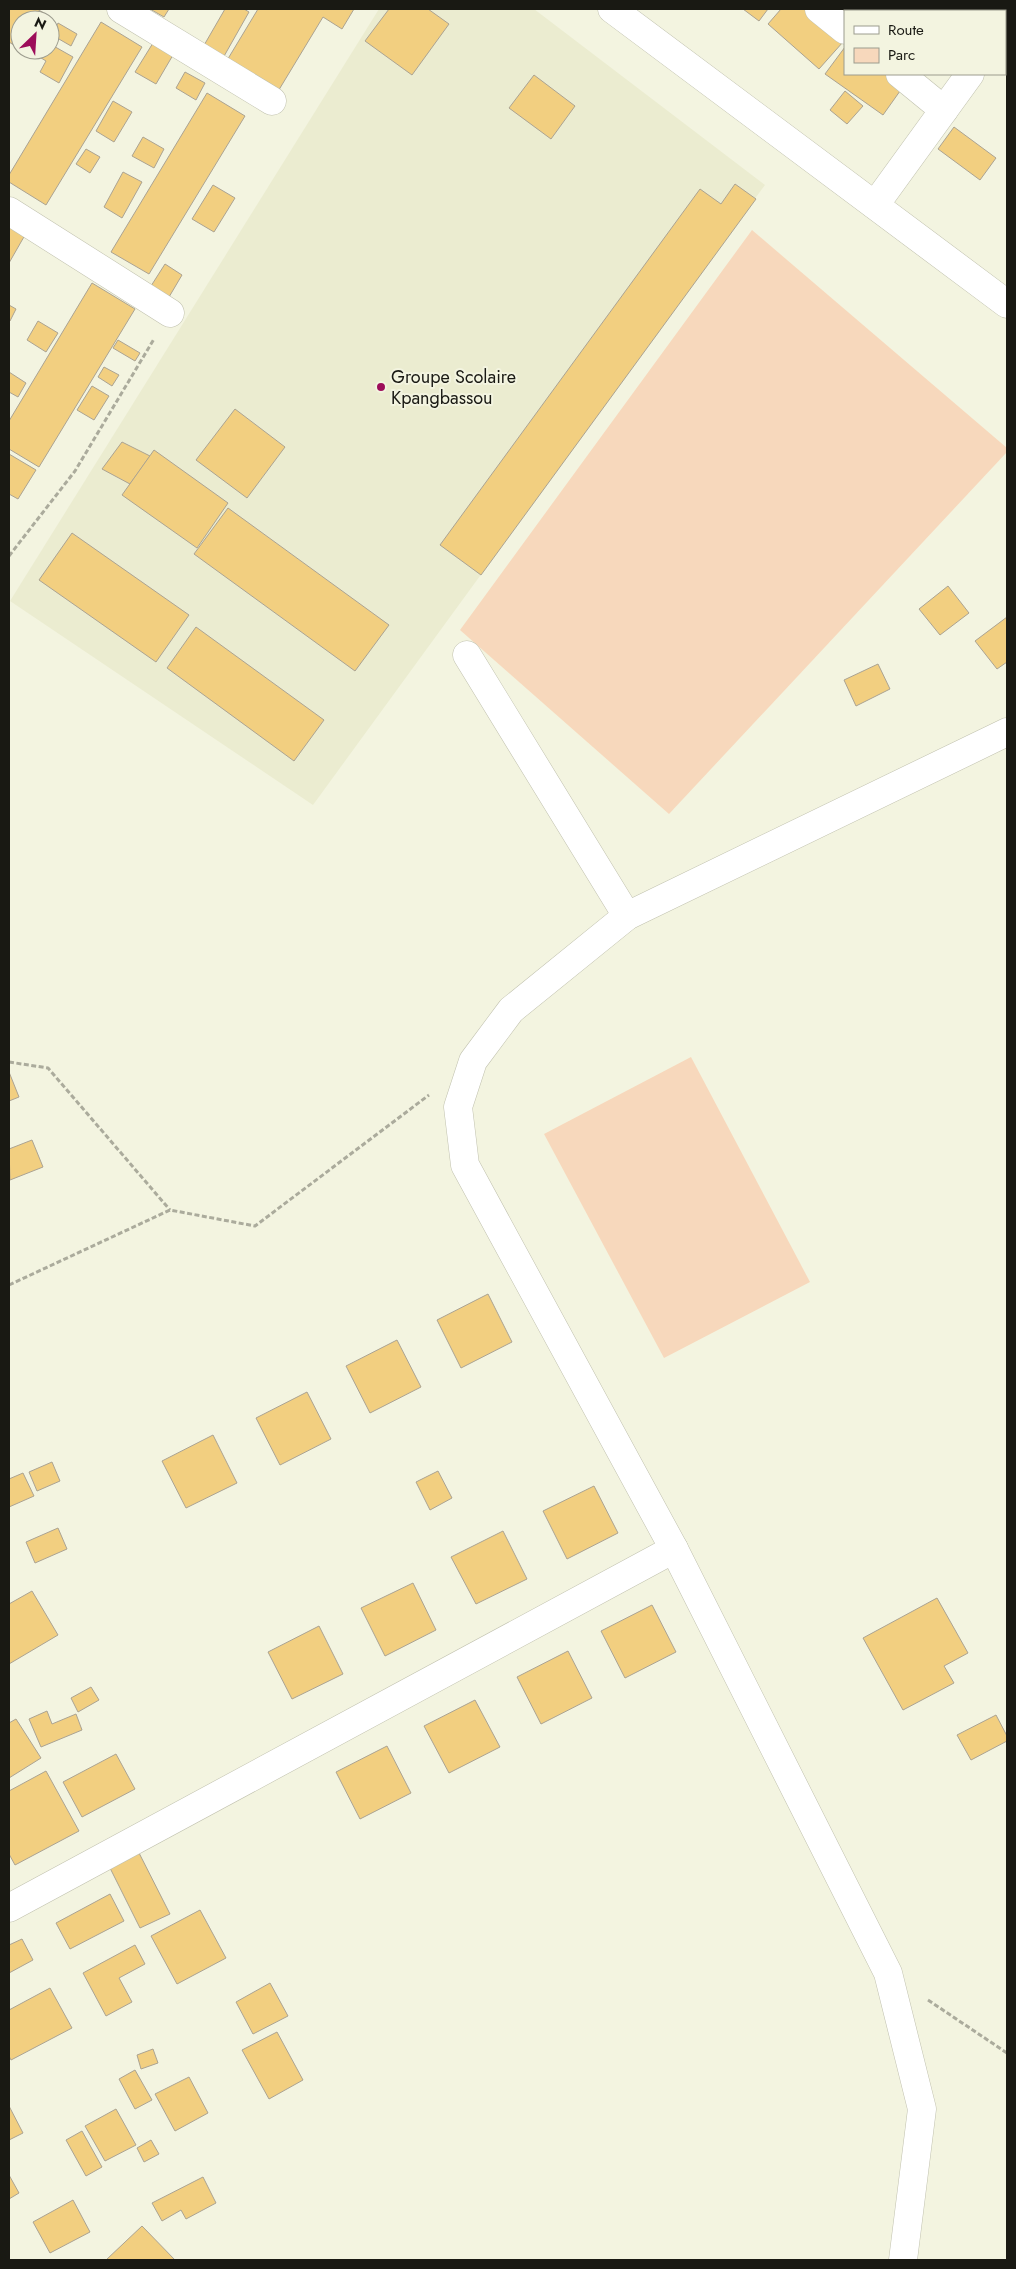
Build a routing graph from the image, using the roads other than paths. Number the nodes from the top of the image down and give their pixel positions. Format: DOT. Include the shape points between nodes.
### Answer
graph roads {
  1 [pos="121,9"];
  2 [pos="612,9"];
  3 [pos="819,9"];
  4 [pos="844,29"];
  5 [pos="901,75"];
  6 [pos="969,75"];
  7 [pos="272,101"];
  8 [pos="944,110"];
  9 [pos="875,205"];
  10 [pos="9,211"];
  11 [pos="1007,304"];
  12 [pos="170,313"];
  13 [pos="467,656"];
  14 [pos="1007,732"];
  15 [pos="627,916"];
  16 [pos="674,1549"];
  17 [pos="9,1908"];
  18 [pos="903,2260"];
  1 -- 7 [label="street"];
  2 -- 9 [label="street"];
  3 -- 4 [label="street"];
  5 -- 8 [label="street"];
  6 -- 8 [label="street"];
  8 -- 9 [label="street"];
  9 -- 11 [label="street"];
  10 -- 12 [label="street"];
  13 -- 15 [label="street"];
  14 -- 15 [label="street"];
  15 -- 16 [label="street" via="512,1010 473,1061 458,1107 465,1165"];
  16 -- 17 [label="street"];
  16 -- 18 [label="street" via="888,1973 922,2109"];
}
